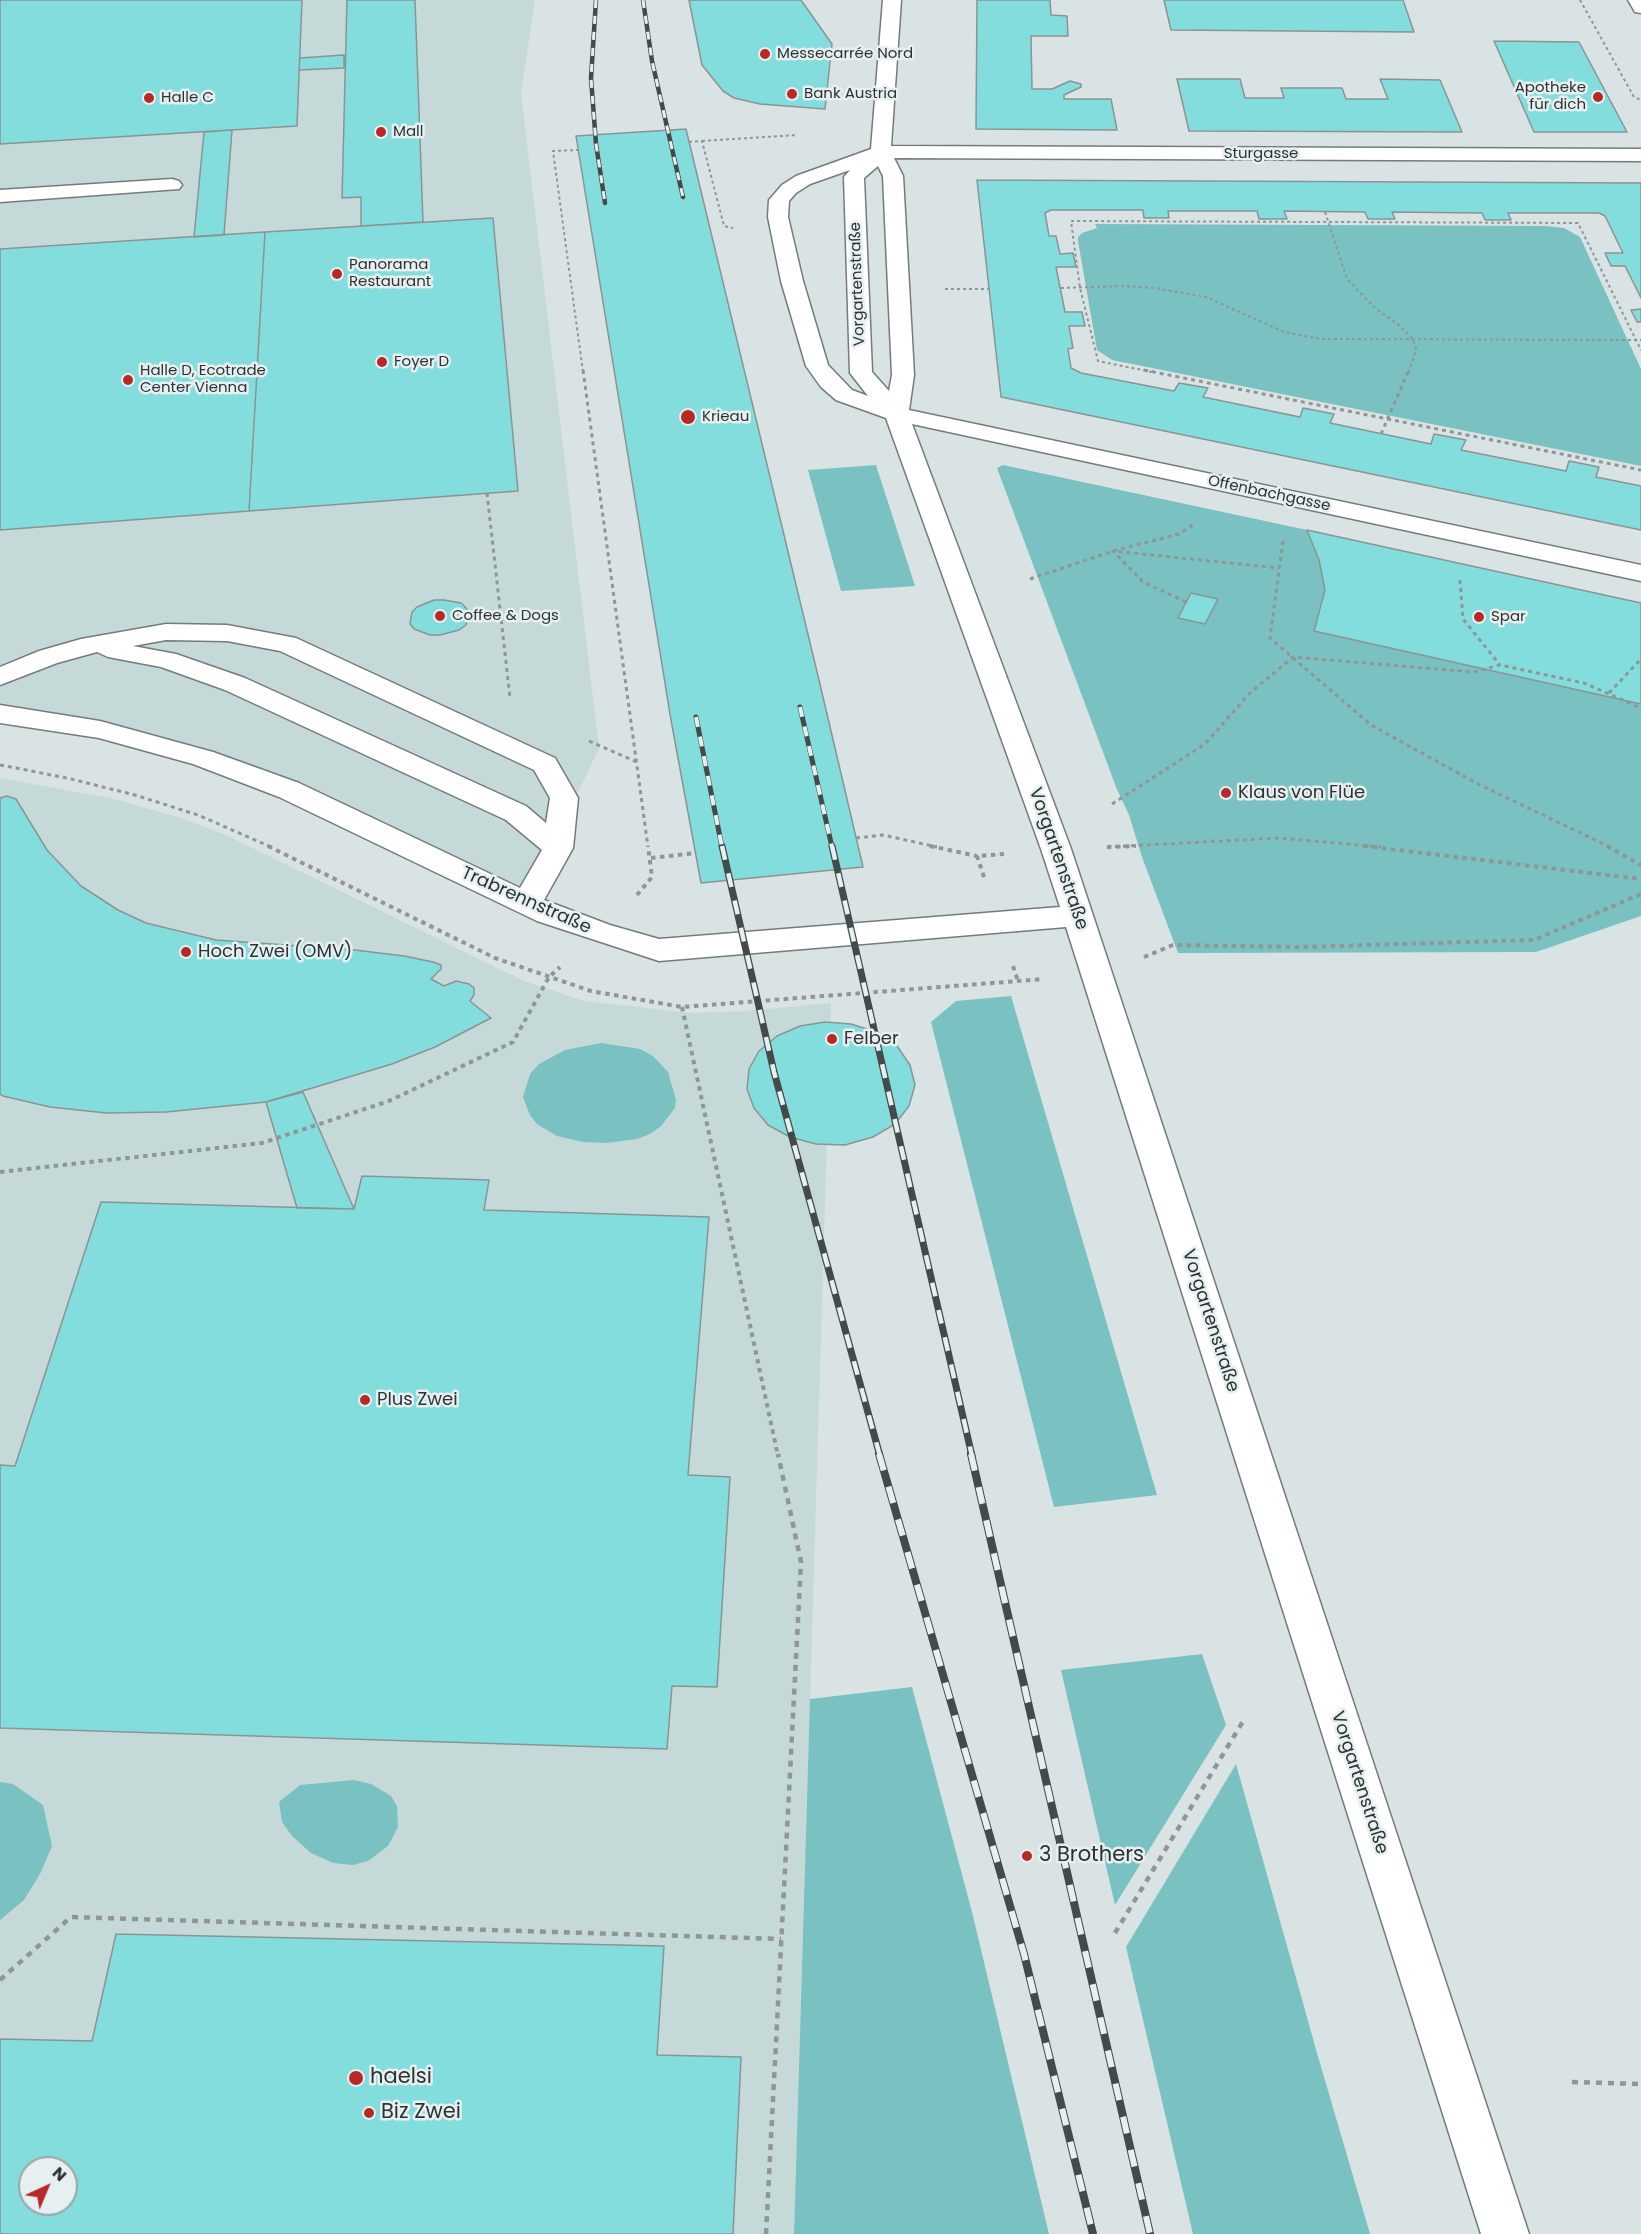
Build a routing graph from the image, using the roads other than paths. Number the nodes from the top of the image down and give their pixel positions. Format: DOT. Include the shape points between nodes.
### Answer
graph roads {
  1 [pos="892,0"];
  2 [pos="1637,0"];
  3 [pos="1641,8"];
  4 [pos="881,152"];
  5 [pos="1641,155"];
  6 [pos="172,185"];
  7 [pos="0,196"];
  8 [pos="897,414"];
  9 [pos="1641,573"];
  10 [pos="90,645"];
  11 [pos="0,677"];
  12 [pos="0,714"];
  13 [pos="558,848"];
  14 [pos="526,904"];
  15 [pos="1077,916"];
  16 [pos="1505,2234"];
  1 -- 4 [label="street, Vorgartenstraße"];
  2 -- 3 [label="street"];
  4 -- 5 [label="street, Sturgasse"];
  4 -- 8 [label="street, Vorgartenstraße" via="893,176 903,375"];
  4 -- 8 [label="street, Vorgartenstraße" via="854,177 861,373"];
  4 -- 8 [label="street, Sturgasse" via="803,180 779,200 778,217 817,366 844,395"];
  6 -- 7 [label="street"];
  8 -- 9 [label="street, Offenbachgasse"];
  8 -- 15 [label="street, Vorgartenstraße"];
  10 -- 11 [label="street"];
  10 -- 13 [label="street" via="166,660 236,684 516,813"];
  10 -- 13 [label="street" via="166,632 227,633 287,644 545,764 564,798"];
  12 -- 14 [label="street, Trabrennstraße" via="100,730 203,758 289,790"];
  13 -- 14 [label="street"];
  14 -- 15 [label="street, Trabrennstraße" via="659,950"];
  15 -- 16 [label="street, Vorgartenstraße"];
}
